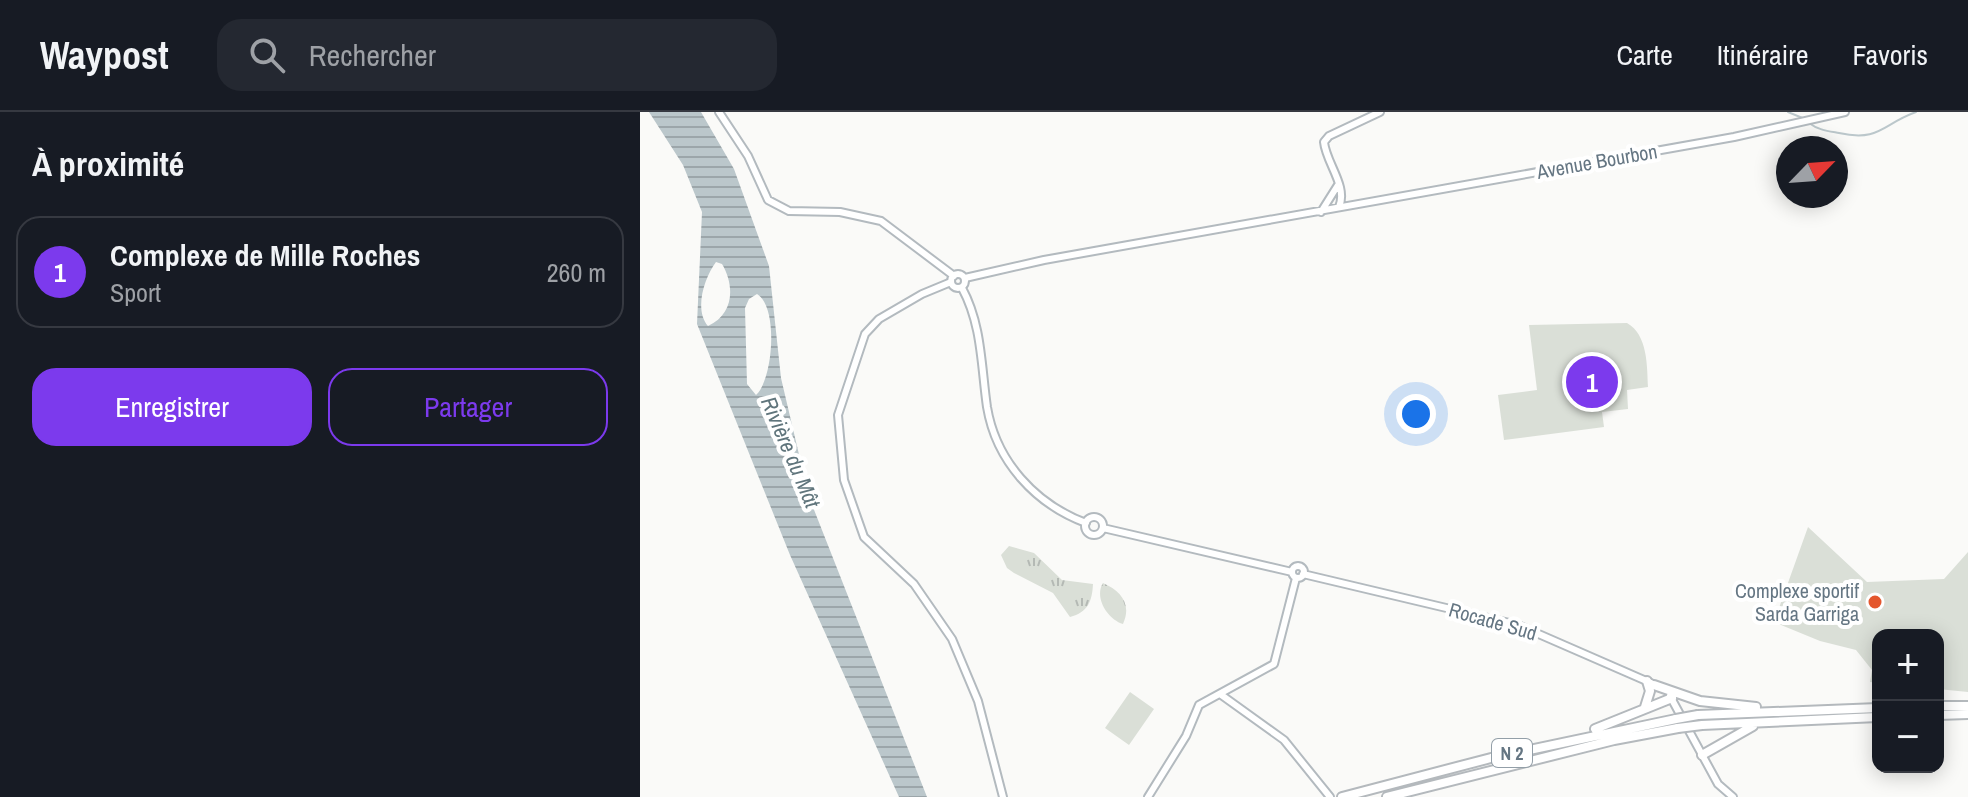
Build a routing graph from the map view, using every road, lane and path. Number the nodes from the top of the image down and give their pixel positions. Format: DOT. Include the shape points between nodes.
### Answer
graph roads {
  1 [pos="719,112"];
  2 [pos="1380,112"];
  3 [pos="1845,112"];
  4 [pos="1336,202"];
  5 [pos="965,278"];
  6 [pos="952,279"];
  7 [pos="962,288"];
  8 [pos="1086,523"];
  9 [pos="1103,528"];
  10 [pos="1297,575"];
  11 [pos="1651,683"];
  12 [pos="1220,694"];
  13 [pos="1672,698"];
  14 [pos="1944,706"];
  15 [pos="1968,706"];
  16 [pos="1872,708"];
  17 [pos="1643,709"];
  18 [pos="1817,710"];
  19 [pos="1968,714"];
  20 [pos="1944,715"];
  21 [pos="1872,717"];
  22 [pos="1767,722"];
  23 [pos="1677,723"];
  24 [pos="1491,758"];
  25 [pos="1705,760"];
  26 [pos="1346,796"];
  27 [pos="1003,797"];
  28 [pos="1148,797"];
  29 [pos="1330,797"];
  30 [pos="1387,797"];
  31 [pos="1733,797"];
  1 -- 6 [label="street" via="768,200 789,211 840,212 881,221"];
  2 -- 4 [label="street" via="1325,138 1323,146 1338,184"];
  3 -- 4 [label="street, Avenue Bourbon" via="1349,206"];
  4 -- 5 [label="street, Avenue Bourbon" via="1321,212"];
  5 -- 6 [label="street" via="960,274"];
  5 -- 7 [label="street"];
  6 -- 7 [label="street" via="956,288"];
  6 -- 27 [label="street" via="879,319 865,334 838,415 844,480 864,537 914,584 952,639 978,701"];
  7 -- 8 [label="street" via="975,314 988,408 1001,449 1031,489"];
  8 -- 9 [label="street" via="1097,517"];
  8 -- 9 [label="street" via="1093,534"];
  9 -- 10 [label="street, Rocade Sud"];
  10 -- 11 [label="street, Rocade Sud" via="1518,625"];
  10 -- 12 [label="street" via="1274,664"];
  11 -- 13 [label="street, Rocade Sud"];
  11 -- 17 [label="highway"];
  11 -- 18 [label="highway" via="1716,705"];
  12 -- 28 [label="street" via="1199,705"];
  12 -- 29 [label="street" via="1284,740"];
  13 -- 17 [label="highway"];
  13 -- 25 [label="street"];
  14 -- 15 [label="highway"];
  16 -- 18 [label="highway, N 2"];
  17 -- 24 [label="highway" via="1610,725"];
  18 -- 23 [label="highway, N 2, bridge" via="1698,715"];
  19 -- 20 [label="highway"];
  21 -- 22 [label="highway, N 2"];
  22 -- 23 [label="highway, N 2, bridge"];
  22 -- 25 [label="highway" via="1735,733"];
  23 -- 24 [label="highway, N 2"];
  23 -- 30 [label="highway, N 2"];
  24 -- 26 [label="highway, N 2"];
  25 -- 31 [label="street" via="1718,784"];
}
